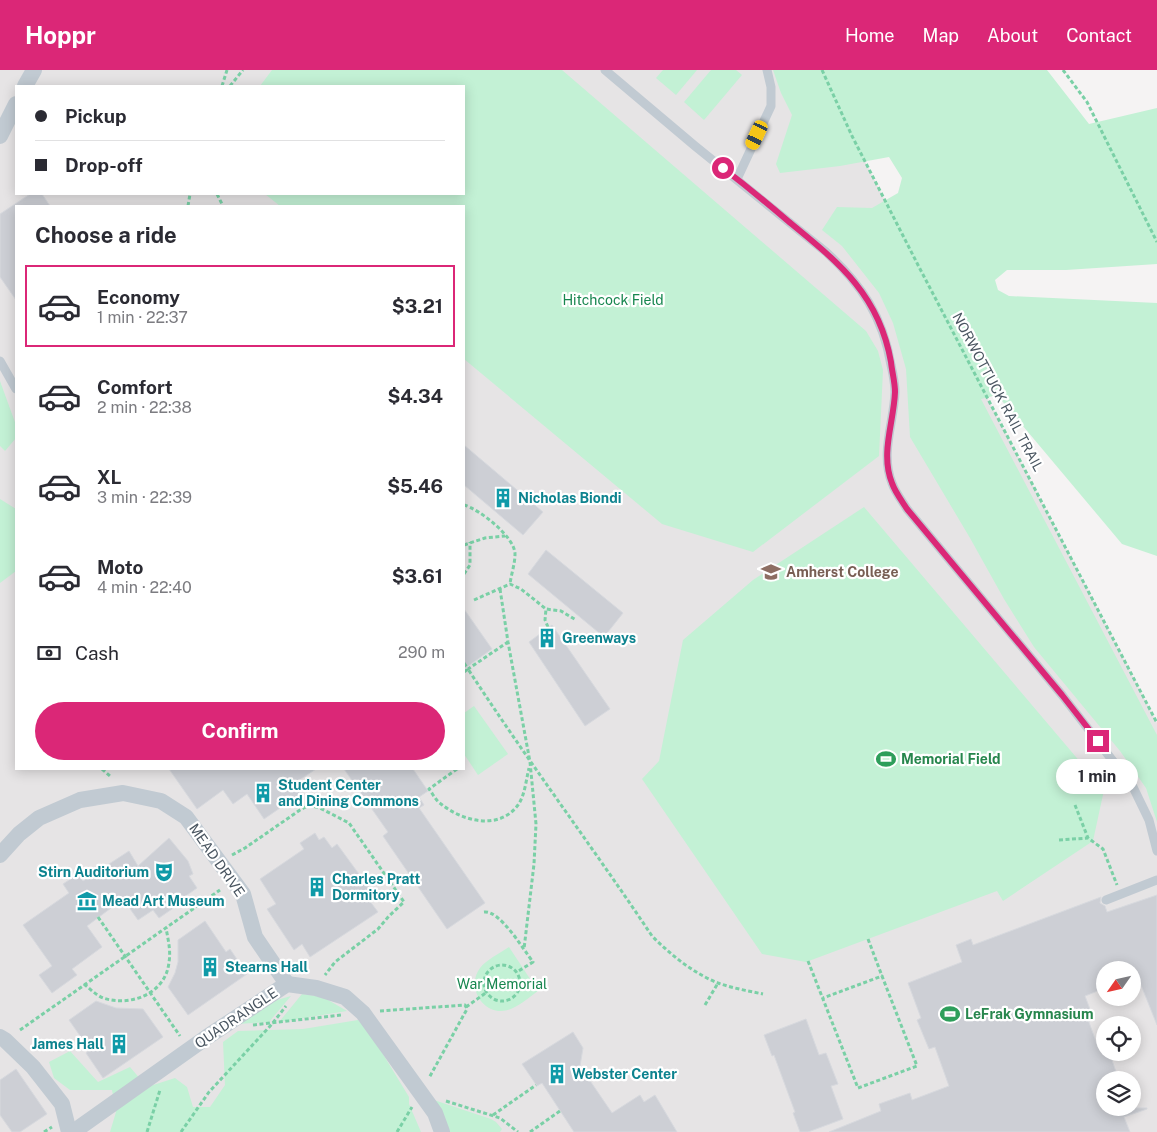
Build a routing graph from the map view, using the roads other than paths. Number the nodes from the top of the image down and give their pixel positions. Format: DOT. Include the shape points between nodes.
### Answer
graph roads {
  1 [pos="34,70"];
  2 [pos="605,70"];
  3 [pos="767,70"];
  4 [pos="26,85"];
  5 [pos="15,106"];
  6 [pos="0,136"];
  7 [pos="737,179"];
  8 [pos="0,361"];
  9 [pos="15,387"];
  10 [pos="1157,851"];
  11 [pos="0,855"];
  12 [pos="1157,880"];
  13 [pos="1106,900"];
  14 [pos="301,986"];
  15 [pos="0,1037"];
  16 [pos="69,1132"];
  17 [pos="73,1132"];
  18 [pos="442,1132"];
  1 -- 4 [label="street"];
  2 -- 7 [label="lane"];
  3 -- 7 [label="lane" via="771,106"];
  5 -- 6 [label="street"];
  7 -- 10 [label="lane" via="826,252 864,293 879,321 892,369 895,392 886,460 892,483 907,509 1062,695 1133,787 1149,820"];
  8 -- 9 [label="lane"];
  11 -- 14 [label="street, MEAD DRIVE" via="39,818 80,800 123,793 161,801 186,817 221,862 244,894 255,937"];
  12 -- 13 [label="lane"];
  14 -- 17 [label="street, QUADRANGLE" via="189,1050"];
  14 -- 18 [label="street" via="345,997 363,1012 435,1113"];
  15 -- 16 [label="street" via="33,1067 62,1104"];
}
